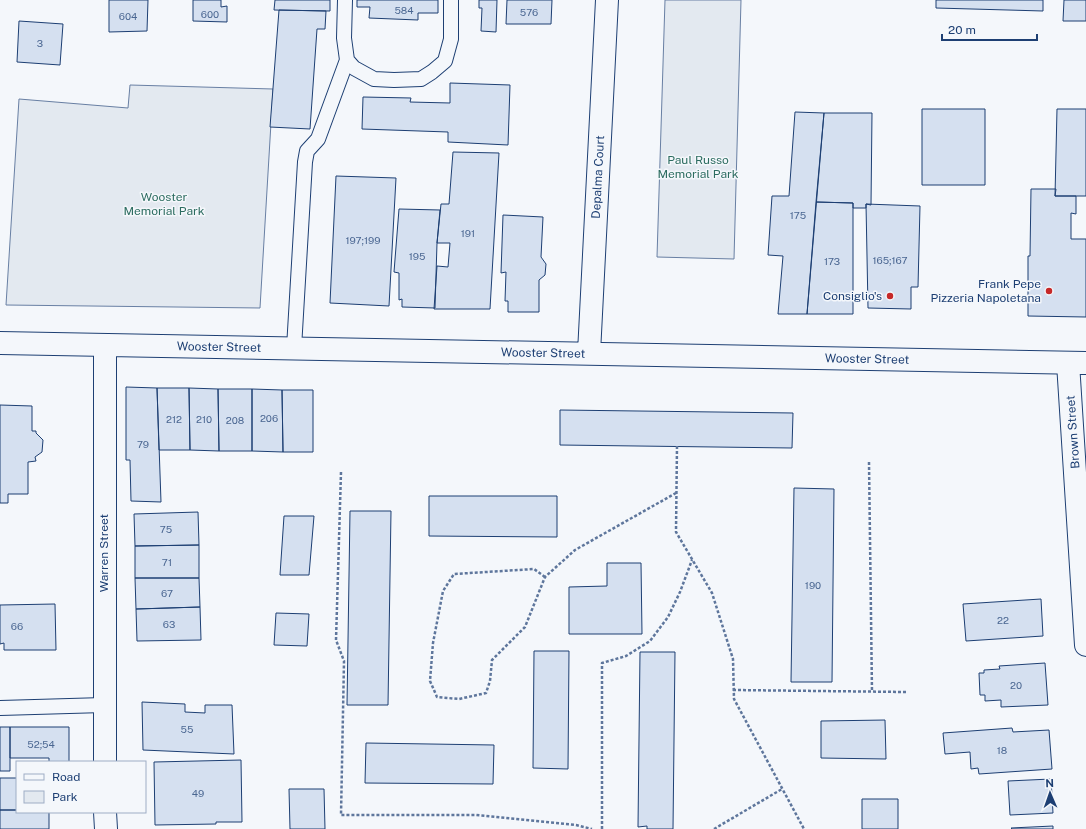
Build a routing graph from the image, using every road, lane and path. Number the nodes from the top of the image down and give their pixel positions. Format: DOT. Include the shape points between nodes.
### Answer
graph roads {
  1 [pos="345,0"];
  2 [pos="451,0"];
  3 [pos="607,0"];
  4 [pos="346,60"];
  5 [pos="0,343"];
  6 [pos="105,345"];
  7 [pos="294,348"];
  8 [pos="589,353"];
  9 [pos="1077,363"];
  10 [pos="677,446"];
  11 [pos="869,462"];
  12 [pos="340,472"];
  13 [pos="676,493"];
  14 [pos="692,560"];
  15 [pos="545,577"];
  16 [pos="1086,645"];
  17 [pos="733,690"];
  18 [pos="872,692"];
  19 [pos="906,692"];
  20 [pos="104,705"];
  21 [pos="0,708"];
  22 [pos="105,761"];
  23 [pos="782,789"];
  24 [pos="105,813"];
  25 [pos="106,829"];
  26 [pos="592,829"];
  27 [pos="602,829"];
  28 [pos="714,829"];
  29 [pos="804,829"];
  1 -- 4 [label="lane"];
  2 -- 4 [label="lane" via="451,39 445,61 421,79 374,79 354,68"];
  3 -- 8 [label="street, Depalma Court"];
  4 -- 7 [label="lane" via="318,139 307,151 305,162"];
  5 -- 6 [label="street, Wooster Street"];
  6 -- 7 [label="street, Wooster Street"];
  6 -- 20 [label="street, Warren Street"];
  7 -- 8 [label="street, Wooster Street"];
  8 -- 9 [label="street, Wooster Street"];
  9 -- 16 [label="street, Brown Street"];
  10 -- 13 [label="path"];
  11 -- 18 [label="path"];
  12 -- 26 [label="path" via="336,640 344,661 341,815 476,815 576,825"];
  13 -- 14 [label="path" via="676,532"];
  13 -- 15 [label="path" via="575,550"];
  14 -- 17 [label="path" via="712,593 733,659"];
  14 -- 27 [label="path" via="668,616 650,641 626,656 602,663"];
  15 -- 15 [label="path" via="525,627 492,660 486,693 459,699 437,697 430,680 433,643 443,591 454,574 534,569"];
  17 -- 18 [label="path"];
  17 -- 23 [label="path" via="734,699"];
  18 -- 19 [label="path"];
  20 -- 21 [label="lane"];
  20 -- 22 [label="street, Warren Street"];
  23 -- 28 [label="path"];
  23 -- 29 [label="path"];
  24 -- 25 [label="street"];
}
